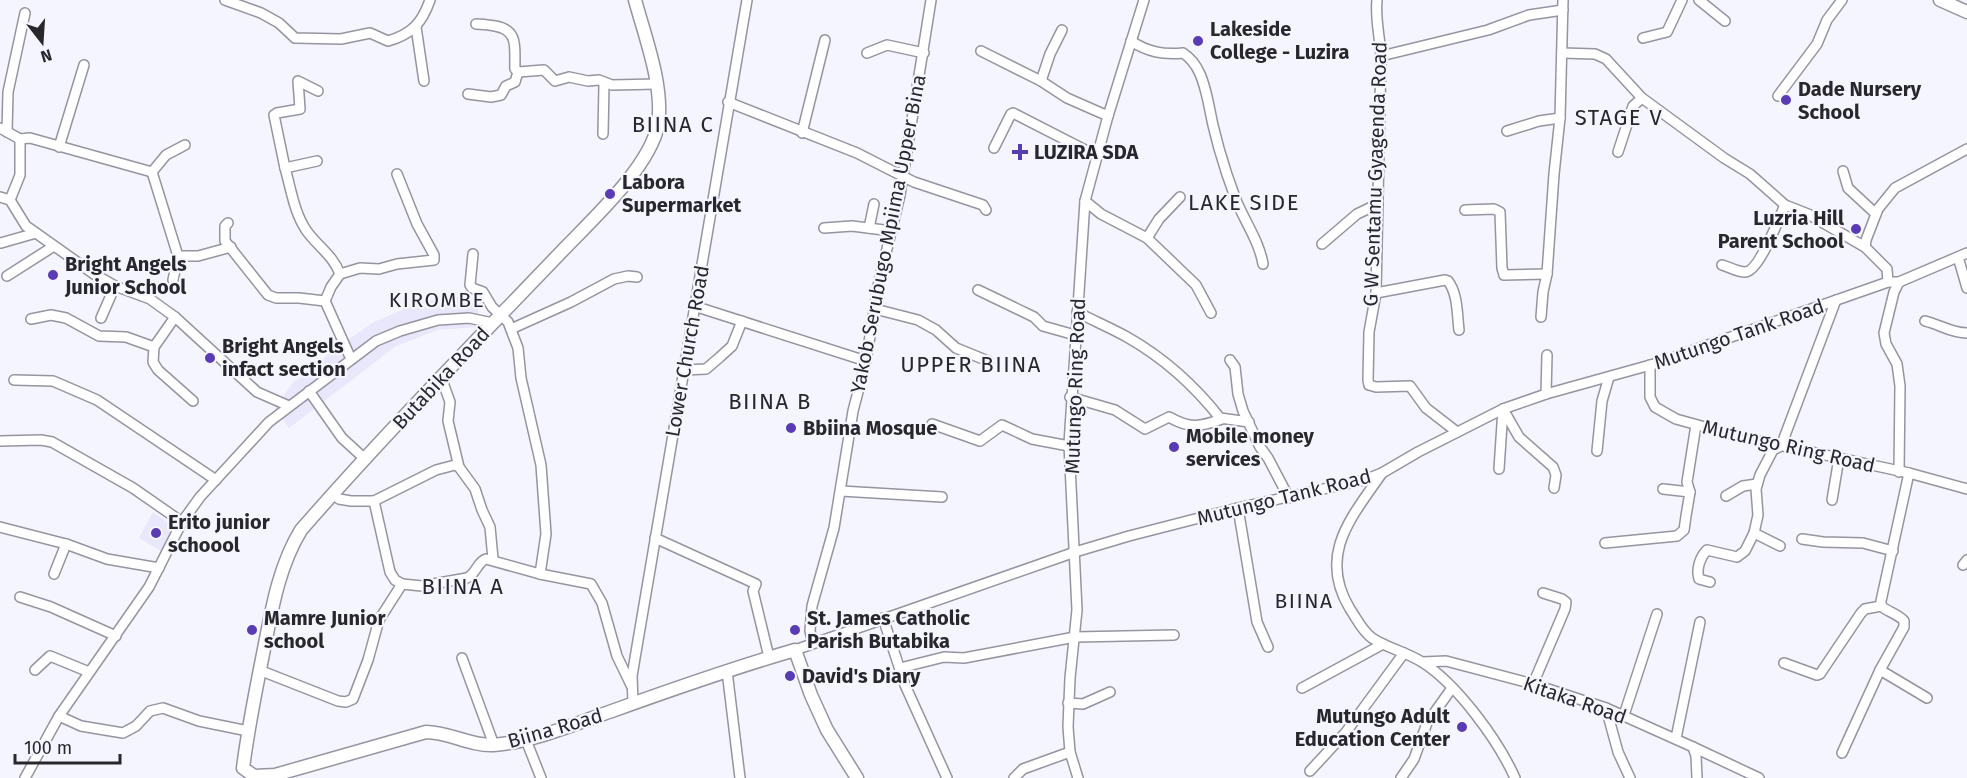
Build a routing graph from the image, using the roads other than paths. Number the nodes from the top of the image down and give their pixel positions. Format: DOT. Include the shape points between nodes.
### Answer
graph roads {
  1 [pos="225,0"];
  2 [pos="430,0"];
  3 [pos="635,0"];
  4 [pos="747,0"];
  5 [pos="931,0"];
  6 [pos="1144,0"];
  7 [pos="1377,0"];
  8 [pos="1682,0"];
  9 [pos="1699,0"];
  10 [pos="1842,0"];
  11 [pos="1940,0"];
  12 [pos="1563,5"];
  13 [pos="1967,12"];
  14 [pos="25,13"];
  15 [pos="1725,21"];
  16 [pos="476,24"];
  17 [pos="416,27"];
  18 [pos="1062,30"];
  19 [pos="1643,38"];
  20 [pos="825,40"];
  21 [pos="1131,41"];
  22 [pos="981,51"];
  23 [pos="867,53"];
  24 [pos="924,53"];
  25 [pos="1562,53"];
  26 [pos="1381,56"];
  27 [pos="84,65"];
  28 [pos="518,72"];
  29 [pos="424,81"];
  30 [pos="1041,81"];
  31 [pos="604,84"];
  32 [pos="657,84"];
  33 [pos="318,92"];
  34 [pos="468,94"];
  35 [pos="1778,96"];
  36 [pos="1642,98"];
  37 [pos="728,102"];
  38 [pos="1108,116"];
  39 [pos="1560,118"];
  40 [pos="4,130"];
  41 [pos="1507,131"];
  42 [pos="802,133"];
  43 [pos="603,134"];
  44 [pos="20,139"];
  45 [pos="185,145"];
  46 [pos="59,147"];
  47 [pos="994,148"];
  48 [pos="1967,149"];
  49 [pos="1618,152"];
  50 [pos="1097,156"];
  51 [pos="317,161"];
  52 [pos="285,168"];
  53 [pos="1843,171"];
  54 [pos="152,172"];
  55 [pos="397,174"];
  56 [pos="902,177"];
  57 [pos="0,197"];
  58 [pos="1180,197"];
  59 [pos="10,200"];
  60 [pos="1085,201"];
  61 [pos="874,204"];
  62 [pos="1378,204"];
  63 [pos="1785,205"];
  64 [pos="986,210"];
  65 [pos="1465,210"];
  66 [pos="1876,214"];
  67 [pos="228,223"];
  68 [pos="824,228"];
  69 [pos="869,228"];
  70 [pos="892,231"];
  71 [pos="36,233"];
  72 [pos="1147,238"];
  73 [pos="1,243"];
  74 [pos="1322,244"];
  75 [pos="54,246"];
  76 [pos="231,247"];
  77 [pos="1865,248"];
  78 [pos="473,254"];
  79 [pos="1963,255"];
  80 [pos="178,256"];
  81 [pos="1263,264"];
  82 [pos="1722,265"];
  83 [pos="340,274"];
  84 [pos="1547,274"];
  85 [pos="7,276"];
  86 [pos="638,277"];
  87 [pos="172,280"];
  88 [pos="1888,282"];
  89 [pos="1899,282"];
  90 [pos="115,286"];
  91 [pos="1967,288"];
  92 [pos="978,290"];
  93 [pos="1376,293"];
  94 [pos="1836,300"];
  95 [pos="325,301"];
  96 [pos="694,306"];
  97 [pos="875,309"];
  98 [pos="1077,312"];
  99 [pos="1211,313"];
  100 [pos="175,316"];
  101 [pos="1541,317"];
  102 [pos="101,318"];
  103 [pos="31,319"];
  104 [pos="496,319"];
  105 [pos="742,321"];
  106 [pos="1925,321"];
  107 [pos="511,329"];
  108 [pos="1459,330"];
  109 [pos="1967,333"];
  110 [pos="1076,335"];
  111 [pos="154,347"];
  112 [pos="1546,355"];
  113 [pos="351,359"];
  114 [pos="1230,360"];
  115 [pos="866,361"];
  116 [pos="988,361"];
  117 [pos="1650,365"];
  118 [pos="684,370"];
  119 [pos="441,377"];
  120 [pos="1609,377"];
  121 [pos="14,380"];
  122 [pos="309,391"];
  123 [pos="1546,394"];
  124 [pos="1070,397"];
  125 [pos="193,401"];
  126 [pos="289,406"];
  127 [pos="1503,409"];
  128 [pos="1222,419"];
  129 [pos="1249,422"];
  130 [pos="932,424"];
  131 [pos="1696,425"];
  132 [pos="1457,432"];
  133 [pos="0,441"];
  134 [pos="1069,446"];
  135 [pos="1781,446"];
  136 [pos="1597,451"];
  137 [pos="1839,458"];
  138 [pos="365,459"];
  139 [pos="459,467"];
  140 [pos="1499,469"];
  141 [pos="1382,473"];
  142 [pos="1904,473"];
  143 [pos="216,480"];
  144 [pos="1757,484"];
  145 [pos="1554,488"];
  146 [pos="1663,489"];
  147 [pos="1967,489"];
  148 [pos="841,491"];
  149 [pos="1689,492"];
  150 [pos="333,494"];
  151 [pos="1726,496"];
  152 [pos="942,497"];
  153 [pos="1289,498"];
  154 [pos="1833,500"];
  155 [pos="374,501"];
  156 [pos="1238,508"];
  157 [pos="182,522"];
  158 [pos="0,527"];
  159 [pos="1754,533"];
  160 [pos="655,538"];
  161 [pos="1802,539"];
  162 [pos="1605,543"];
  163 [pos="66,544"];
  164 [pos="1780,546"];
  165 [pos="1893,551"];
  166 [pos="1075,552"];
  167 [pos="493,559"];
  168 [pos="159,568"];
  169 [pos="54,574"];
  170 [pos="540,574"];
  171 [pos="1710,582"];
  172 [pos="402,584"];
  173 [pos="1543,593"];
  174 [pos="20,597"];
  175 [pos="1881,606"];
  176 [pos="1657,614"];
  177 [pos="883,618"];
  178 [pos="1700,622"];
  179 [pos="1174,635"];
  180 [pos="116,636"];
  181 [pos="1075,637"];
  182 [pos="813,643"];
  183 [pos="1383,644"];
  184 [pos="1268,647"];
  185 [pos="795,650"];
  186 [pos="1404,653"];
  187 [pos="769,657"];
  188 [pos="462,658"];
  189 [pos="1423,662"];
  190 [pos="1784,663"];
  191 [pos="900,668"];
  192 [pos="35,670"];
  193 [pos="260,670"];
  194 [pos="1880,670"];
  195 [pos="727,671"];
  196 [pos="89,672"];
  197 [pos="1533,684"];
  198 [pos="1302,688"];
  199 [pos="1452,688"];
  200 [pos="632,689"];
  201 [pos="1110,692"];
  202 [pos="1927,698"];
  203 [pos="633,703"];
  204 [pos="1068,703"];
  205 [pos="1606,708"];
  206 [pos="59,716"];
  207 [pos="1624,716"];
  208 [pos="248,731"];
  209 [pos="1676,738"];
  210 [pos="526,740"];
  211 [pos="494,745"];
  212 [pos="1693,747"];
  213 [pos="1070,752"];
  214 [pos="1842,753"];
  215 [pos="1310,771"];
  216 [pos="242,773"];
  217 [pos="25,778"];
  218 [pos="541,778"];
  219 [pos="740,778"];
  220 [pos="857,778"];
  221 [pos="947,778"];
  222 [pos="1014,778"];
  223 [pos="1078,778"];
  224 [pos="1401,778"];
  225 [pos="1515,778"];
  226 [pos="1630,778"];
  227 [pos="1697,778"];
  228 [pos="1759,778"];
  1 -- 17 [label="street" via="261,13 296,38 341,39 370,33 388,41"];
  2 -- 17 [label="street"];
  3 -- 32 [label="main road, Butabika Road"];
  4 -- 37 [label="street, Lower Church Road"];
  5 -- 24 [label="street, Yakob Serubugo Mpiima Upper Bina"];
  6 -- 21 [label="street, Mutungo Ring Road"];
  7 -- 26 [label="street, G W Sentamu Gyagenda Road"];
  8 -- 19 [label="street" via="1667,32"];
  9 -- 15 [label="street"];
  10 -- 35 [label="street" via="1827,20 1817,44"];
  11 -- 13 [label="main road"];
  12 -- 25 [label="street"];
  12 -- 26 [label="street" via="1488,30"];
  14 -- 40 [label="street"];
  16 -- 28 [label="street" via="505,28 512,34"];
  17 -- 29 [label="street"];
  18 -- 30 [label="street"];
  20 -- 42 [label="street"];
  21 -- 38 [label="street, Mutungo Ring Road"];
  21 -- 81 [label="street" via="1145,51 1182,53 1195,65 1207,96 1224,167"];
  22 -- 30 [label="street"];
  23 -- 24 [label="street" via="887,45"];
  24 -- 56 [label="street, Yakob Serubugo Mpiima Upper Bina"];
  25 -- 36 [label="street" via="1600,56"];
  25 -- 39 [label="street"];
  26 -- 62 [label="street, G W Sentamu Gyagenda Road"];
  27 -- 46 [label="street"];
  28 -- 31 [label="street" via="543,70 555,81 569,77"];
  28 -- 34 [label="street" via="515,82 506,86 501,95"];
  30 -- 38 [label="street" via="1067,98"];
  31 -- 32 [label="street"];
  31 -- 43 [label="street"];
  32 -- 104 [label="main road, Butabika Road" via="657,126 641,162 588,225"];
  33 -- 52 [label="street" via="298,81 300,109 274,115"];
  36 -- 49 [label="street" via="1633,106"];
  36 -- 63 [label="street" via="1750,174"];
  37 -- 42 [label="street"];
  37 -- 96 [label="street, Lower Church Road"];
  38 -- 50 [label="street, Mutungo Ring Road"];
  39 -- 41 [label="street"];
  39 -- 84 [label="street"];
  40 -- 44 [label="street"];
  42 -- 56 [label="street" via="857,153"];
  44 -- 46 [label="street"];
  44 -- 59 [label="street" via="20,175"];
  45 -- 54 [label="street" via="166,155"];
  46 -- 54 [label="street"];
  47 -- 50 [label="street" via="1013,113"];
  48 -- 66 [label="street" via="1894,188"];
  50 -- 60 [label="street, Mutungo Ring Road"];
  51 -- 52 [label="street"];
  52 -- 83 [label="street" via="307,232 334,260"];
  53 -- 66 [label="street" via="1848,188"];
  54 -- 80 [label="street"];
  55 -- 83 [label="street" via="434,260"];
  56 -- 64 [label="street" via="983,205"];
  56 -- 70 [label="street, Yakob Serubugo Mpiima Upper Bina"];
  57 -- 59 [label="street"];
  58 -- 72 [label="street"];
  59 -- 71 [label="street" via="26,226"];
  60 -- 72 [label="street"];
  60 -- 98 [label="street, Mutungo Ring Road"];
  61 -- 69 [label="street"];
  62 -- 74 [label="street" via="1357,214"];
  62 -- 93 [label="street, G W Sentamu Gyagenda Road"];
  63 -- 77 [label="street"];
  63 -- 82 [label="street" via="1760,260 1750,270 1744,272"];
  65 -- 84 [label="street" via="1500,212 1504,275"];
  66 -- 77 [label="street"];
  67 -- 76 [label="street" via="225,241"];
  68 -- 69 [label="street"];
  69 -- 70 [label="street"];
  70 -- 97 [label="street, Yakob Serubugo Mpiima Upper Bina"];
  71 -- 73 [label="street"];
  71 -- 75 [label="street"];
  72 -- 99 [label="street" via="1196,285"];
  75 -- 85 [label="street"];
  75 -- 90 [label="street"];
  76 -- 80 [label="street" via="198,256"];
  76 -- 95 [label="street" via="272,297"];
  77 -- 88 [label="street" via="1887,269"];
  78 -- 104 [label="street" via="470,285 483,292"];
  79 -- 89 [label="street, Mutungo Tank Road"];
  79 -- 91 [label="street"];
  80 -- 87 [label="street"];
  83 -- 95 [label="street"];
  84 -- 101 [label="street"];
  86 -- 107 [label="street" via="614,279"];
  88 -- 89 [label="street, Mutungo Tank Road"];
  88 -- 94 [label="street, Mutungo Tank Road"];
  89 -- 142 [label="street" via="1884,333 1897,364"];
  90 -- 100 [label="street" via="150,299"];
  90 -- 102 [label="street"];
  92 -- 110 [label="street" via="1034,317 1043,326"];
  93 -- 108 [label="street" via="1448,281 1457,306"];
  93 -- 132 [label="street, G W Sentamu Gyagenda Road" via="1369,332 1370,385 1410,386 1426,408"];
  94 -- 117 [label="street, Mutungo Tank Road"];
  94 -- 135 [label="street"];
  95 -- 113 [label="street"];
  96 -- 105 [label="street"];
  96 -- 118 [label="street, Lower Church Road"];
  97 -- 115 [label="street, Yakob Serubugo Mpiima Upper Bina"];
  97 -- 116 [label="street" via="918,320 956,348"];
  98 -- 110 [label="street, Mutungo Ring Road"];
  98 -- 128 [label="street" via="1155,355 1183,376"];
  100 -- 111 [label="street"];
  100 -- 126 [label="street" via="257,392"];
  103 -- 111 [label="street" via="51,315 66,318 99,336 126,337"];
  104 -- 107 [label="street" via="508,322"];
  104 -- 113 [label="street" via="423,324 376,341"];
  104 -- 119 [label="main road, Butabika Road"];
  105 -- 115 [label="street"];
  105 -- 118 [label="street" via="732,346 706,369"];
  106 -- 109 [label="street" via="1955,333"];
  107 -- 170 [label="street" via="541,465 546,534"];
  110 -- 124 [label="street, Mutungo Ring Road"];
  111 -- 125 [label="street" via="156,366"];
  112 -- 123 [label="street"];
  113 -- 122 [label="street"];
  114 -- 129 [label="street"];
  115 -- 148 [label="street, Yakob Serubugo Mpiima Upper Bina" via="853,411"];
  117 -- 120 [label="street, Mutungo Tank Road"];
  117 -- 131 [label="street, Mutungo Ring Road" via="1650,397 1655,407"];
  118 -- 160 [label="street, Lower Church Road"];
  119 -- 138 [label="main road, Butabika Road"];
  119 -- 139 [label="street" via="450,402 448,421"];
  120 -- 123 [label="street, Mutungo Tank Road"];
  120 -- 136 [label="street"];
  121 -- 143 [label="street" via="53,381 88,396"];
  122 -- 126 [label="street"];
  122 -- 138 [label="street" via="342,438"];
  123 -- 127 [label="street, Mutungo Tank Road"];
  124 -- 128 [label="street" via="1115,410 1145,429 1169,417 1184,426"];
  124 -- 134 [label="street, Mutungo Ring Road"];
  126 -- 143 [label="street" via="269,422"];
  127 -- 132 [label="street, Mutungo Tank Road"];
  127 -- 140 [label="street"];
  127 -- 145 [label="street" via="1519,437 1553,467"];
  128 -- 129 [label="street"];
  129 -- 153 [label="street"];
  130 -- 134 [label="street" via="980,441 1002,425 1032,439"];
  131 -- 135 [label="street, Mutungo Ring Road"];
  131 -- 149 [label="street" via="1687,482"];
  132 -- 141 [label="street, Mutungo Tank Road"];
  133 -- 157 [label="street" via="52,442 133,488"];
  134 -- 166 [label="street, Mutungo Ring Road"];
  135 -- 137 [label="street, Mutungo Ring Road"];
  135 -- 144 [label="street" via="1773,450"];
  137 -- 142 [label="street, Mutungo Ring Road"];
  137 -- 154 [label="street"];
  138 -- 150 [label="main road, Butabika Road"];
  139 -- 155 [label="street" via="436,470"];
  139 -- 167 [label="street" via="475,489 490,527"];
  141 -- 153 [label="street, Mutungo Tank Road"];
  141 -- 183 [label="street" via="1342,535 1337,568 1348,605 1361,626"];
  142 -- 147 [label="street, Mutungo Ring Road"];
  142 -- 165 [label="street"];
  143 -- 157 [label="street"];
  144 -- 151 [label="street" via="1743,486"];
  144 -- 159 [label="street"];
  146 -- 149 [label="street"];
  148 -- 152 [label="street"];
  148 -- 182 [label="street, Yakob Serubugo Mpiima Upper Bina" via="832,539 812,606"];
  149 -- 162 [label="street" via="1684,530 1677,536"];
  150 -- 155 [label="street" via="339,499"];
  150 -- 193 [label="main road, Butabika Road" via="301,530 288,554 275,594"];
  153 -- 156 [label="street, Mutungo Tank Road"];
  155 -- 172 [label="street" via="390,572"];
  156 -- 166 [label="street, Mutungo Tank Road"];
  156 -- 184 [label="street" via="1257,621"];
  157 -- 168 [label="street"];
  158 -- 163 [label="street"];
  159 -- 164 [label="street"];
  159 -- 171 [label="street" via="1745,551 1737,557 1707,550 1702,555 1699,579"];
  160 -- 187 [label="street" via="756,584 753,591"];
  160 -- 200 [label="street, Lower Church Road"];
  161 -- 165 [label="street" via="1863,543"];
  163 -- 168 [label="street" via="107,559"];
  163 -- 169 [label="street"];
  165 -- 175 [label="street"];
  166 -- 177 [label="street, Mutungo Tank Road"];
  166 -- 181 [label="street, Mutungo Ring Road"];
  167 -- 170 [label="street"];
  167 -- 172 [label="street" via="481,560 467,578 422,586"];
  168 -- 180 [label="street"];
  170 -- 200 [label="street" via="591,584 603,603 617,656"];
  172 -- 193 [label="street" via="379,620 353,699 338,701"];
  173 -- 197 [label="street" via="1566,602"];
  174 -- 180 [label="street"];
  175 -- 190 [label="street" via="1861,612 1820,674"];
  175 -- 194 [label="street" via="1899,616 1904,627"];
  176 -- 207 [label="street"];
  177 -- 182 [label="street, Mutungo Tank Road"];
  177 -- 191 [label="street"];
  178 -- 209 [label="street"];
  179 -- 181 [label="street"];
  180 -- 196 [label="street"];
  181 -- 191 [label="street" via="964,658 944,657"];
  181 -- 204 [label="street, Mutungo Ring Road"];
  182 -- 185 [label="street, Mutungo Tank Road"];
  183 -- 186 [label="street"];
  183 -- 198 [label="street"];
  185 -- 187 [label="main road, Biina Road"];
  185 -- 220 [label="main road" via="827,730"];
  186 -- 189 [label="street"];
  186 -- 215 [label="street" via="1346,732"];
  187 -- 195 [label="main road, Biina Road"];
  188 -- 211 [label="street"];
  189 -- 197 [label="street, Kitaka Road" via="1446,661"];
  189 -- 199 [label="street"];
  191 -- 221 [label="street"];
  192 -- 196 [label="street" via="50,656"];
  193 -- 208 [label="main road, Butabika Road"];
  194 -- 202 [label="street"];
  194 -- 214 [label="street"];
  195 -- 203 [label="main road, Biina Road"];
  195 -- 219 [label="street"];
  196 -- 206 [label="street"];
  197 -- 205 [label="street, Kitaka Road"];
  199 -- 224 [label="street" via="1428,723 1414,759"];
  199 -- 225 [label="street" via="1499,747"];
  200 -- 203 [label="street, Lower Church Road"];
  201 -- 204 [label="street" via="1083,704"];
  203 -- 210 [label="main road, Biina Road"];
  204 -- 213 [label="street, Mutungo Ring Road"];
  205 -- 207 [label="street, Kitaka Road"];
  205 -- 226 [label="street"];
  206 -- 208 [label="street" via="81,726 123,732 136,726 150,711 163,708 199,721"];
  206 -- 217 [label="street"];
  207 -- 209 [label="street, Kitaka Road"];
  208 -- 216 [label="main road, Butabika Road"];
  209 -- 212 [label="street, Kitaka Road"];
  210 -- 211 [label="main road, Biina Road"];
  210 -- 218 [label="street"];
  211 -- 216 [label="main road, Biina Road" via="426,732 275,775"];
  212 -- 227 [label="street"];
  212 -- 228 [label="street, Kitaka Road"];
  213 -- 222 [label="street" via="1023,770"];
  213 -- 223 [label="street, Mutungo Ring Road"];
}
